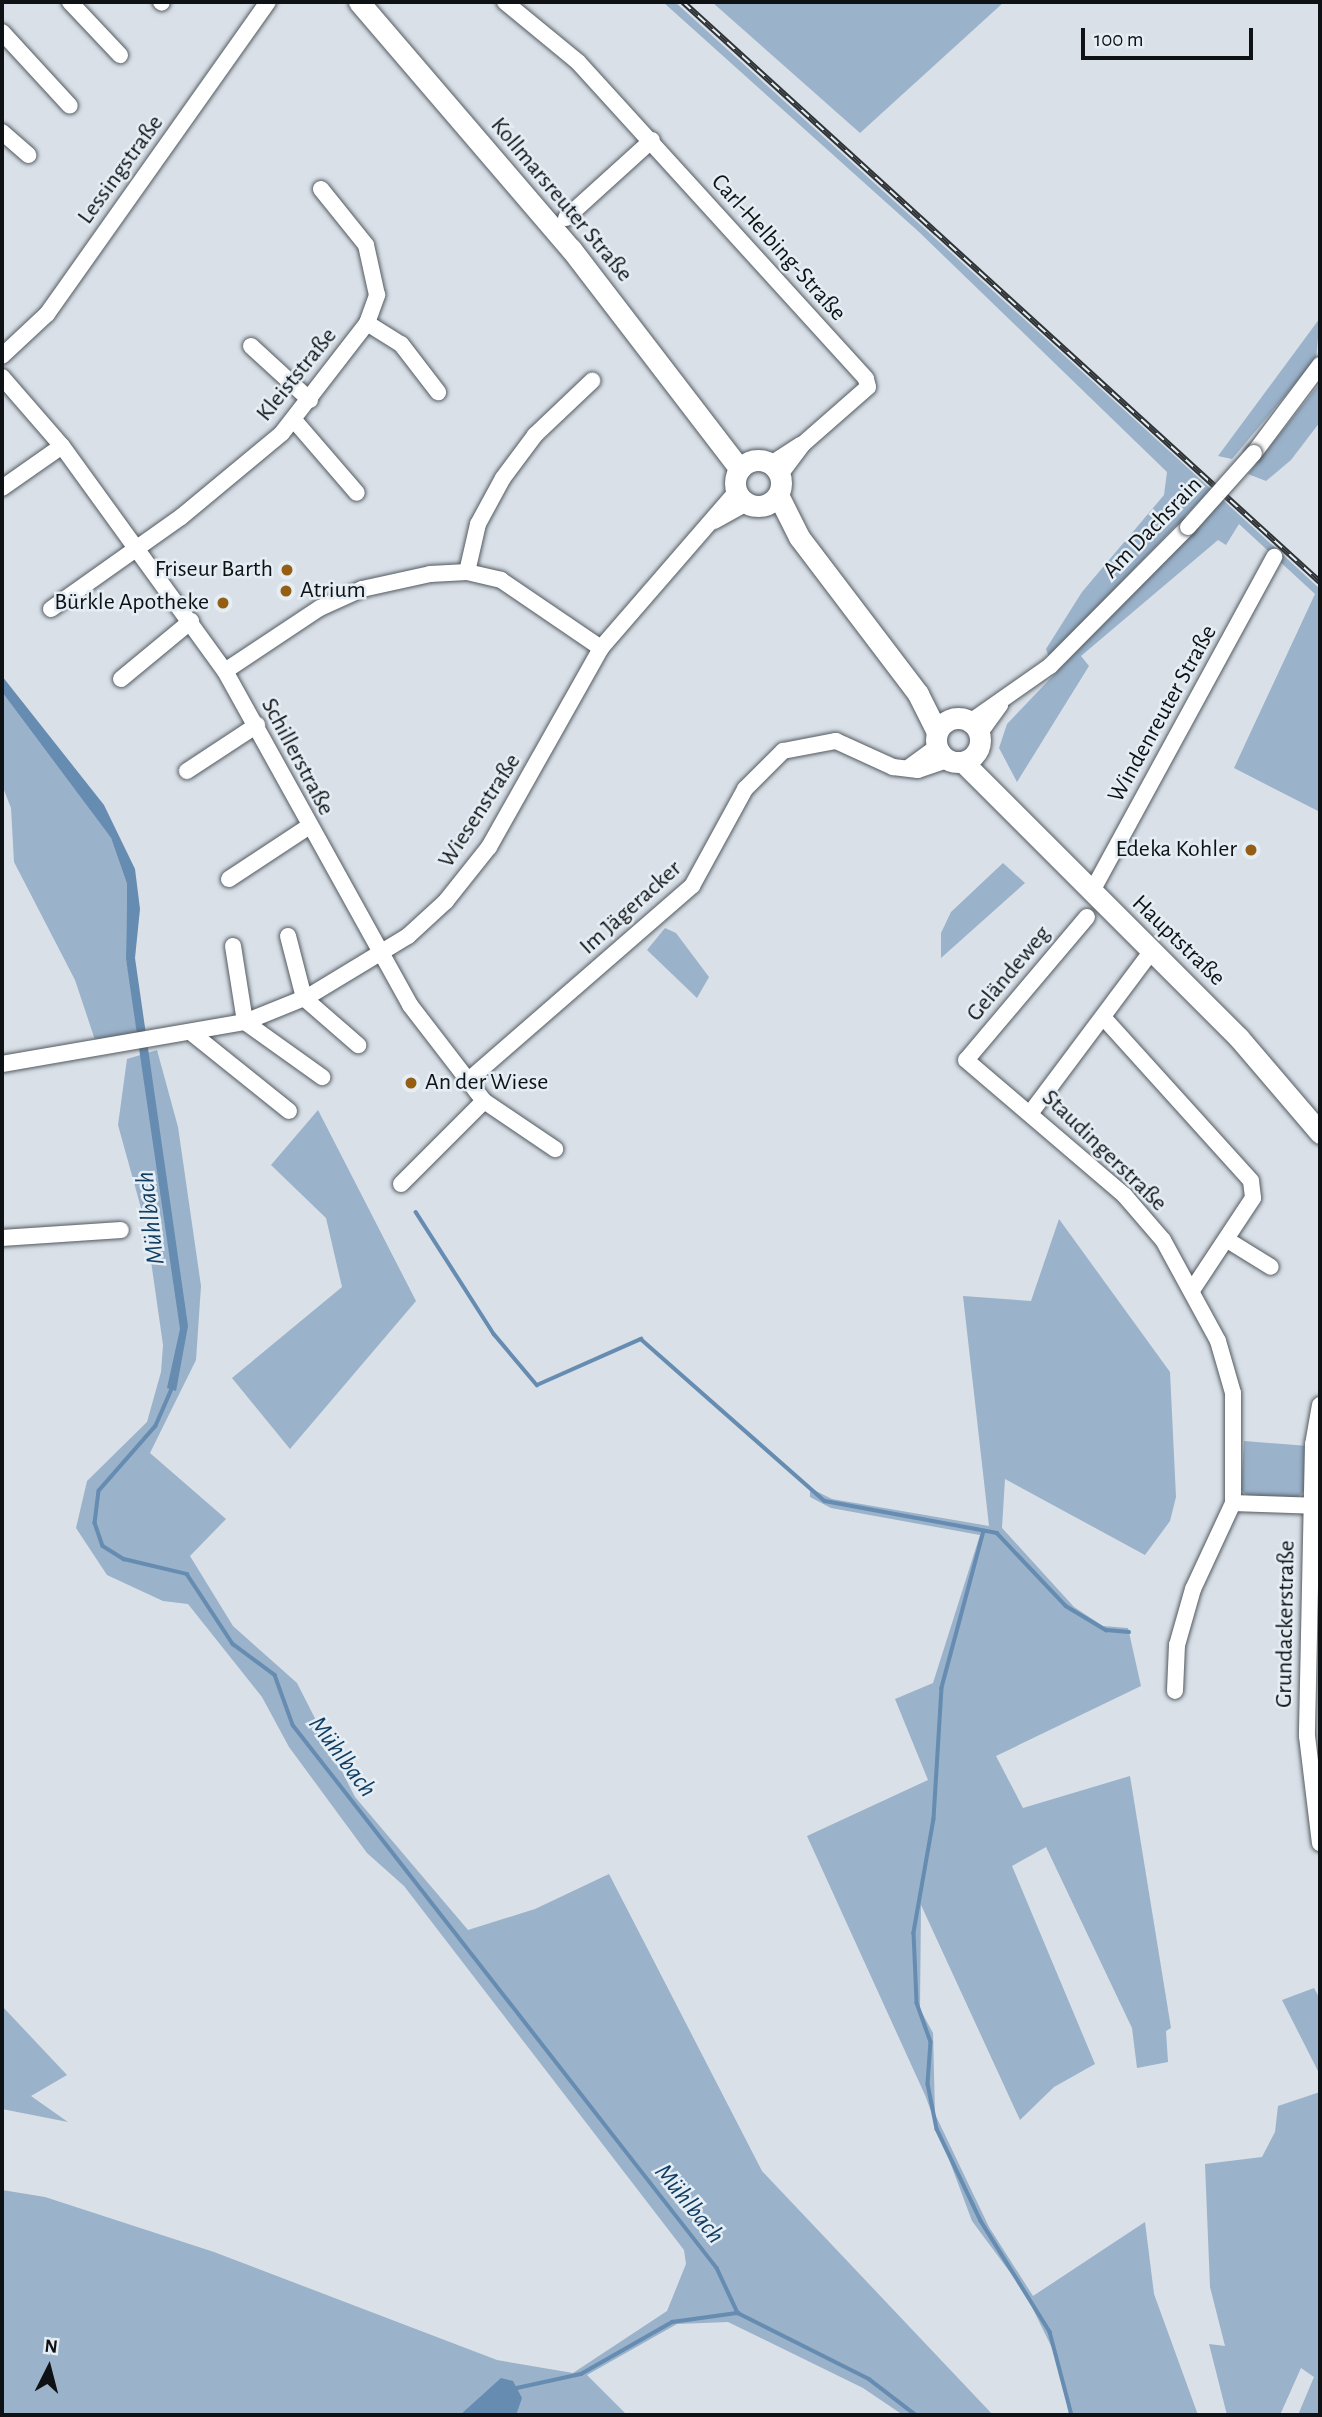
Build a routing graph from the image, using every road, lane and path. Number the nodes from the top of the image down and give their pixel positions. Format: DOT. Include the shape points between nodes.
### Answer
graph roads {
  1 [pos="70,2"];
  2 [pos="268,2"];
  3 [pos="359,2"];
  4 [pos="505,2"];
  5 [pos="2,32"];
  6 [pos="120,55"];
  7 [pos="70,106"];
  8 [pos="2,132"];
  9 [pos="652,140"];
  10 [pos="27,155"];
  11 [pos="321,189"];
  12 [pos="566,218"];
  13 [pos="367,323"];
  14 [pos="251,346"];
  15 [pos="2,356"];
  16 [pos="1320,365"];
  17 [pos="2,377"];
  18 [pos="592,382"];
  19 [pos="438,392"];
  20 [pos="310,400"];
  21 [pos="294,420"];
  22 [pos="62,446"];
  23 [pos="745,465"];
  24 [pos="774,484"];
  25 [pos="2,488"];
  26 [pos="357,493"];
  27 [pos="741,497"];
  28 [pos="138,545"];
  29 [pos="1274,558"];
  30 [pos="467,572"];
  31 [pos="51,609"];
  32 [pos="191,621"];
  33 [pos="601,648"];
  34 [pos="225,671"];
  35 [pos="121,679"];
  36 [pos="257,726"];
  37 [pos="958,741"];
  38 [pos="187,771"];
  39 [pos="308,827"];
  40 [pos="229,879"];
  41 [pos="1091,892"];
  42 [pos="1087,917"];
  43 [pos="288,936"];
  44 [pos="233,946"];
  45 [pos="1151,952"];
  46 [pos="380,956"];
  47 [pos="304,998"];
  48 [pos="1102,1017"];
  49 [pos="245,1022"];
  50 [pos="194,1034"];
  51 [pos="358,1045"];
  52 [pos="966,1060"];
  53 [pos="2,1064"];
  54 [pos="322,1077"];
  55 [pos="471,1078"];
  56 [pos="484,1101"];
  57 [pos="289,1111"];
  58 [pos="1032,1111"];
  59 [pos="1320,1133"];
  60 [pos="555,1150"];
  61 [pos="401,1184"];
  62 [pos="121,1230"];
  63 [pos="2,1238"];
  64 [pos="1229,1241"];
  65 [pos="1271,1267"];
  66 [pos="1192,1290"];
  67 [pos="1320,1405"];
  68 [pos="1233,1503"];
  69 [pos="1316,1506"];
  70 [pos="1175,1691"];
  71 [pos="1313,1739"];
  72 [pos="1320,1843"];
  1 -- 6 [label="street"];
  2 -- 15 [label="street, Lessingstraße" via="47,314"];
  3 -- 23 [label="main road, Kollmarsreuter Straße" via="571,249"];
  4 -- 9 [label="street, Carl-Helbing-Straße" via="578,62"];
  5 -- 7 [label="street"];
  8 -- 10 [label="street"];
  9 -- 12 [label="street"];
  9 -- 24 [label="street, Carl-Helbing-Straße" via="867,387 803,444"];
  11 -- 13 [label="street, Kleiststraße" via="366,244 377,295"];
  13 -- 19 [label="street" via="401,344"];
  13 -- 20 [label="street, Kleiststraße"];
  14 -- 20 [label="street"];
  16 -- 37 [label="street, Am Dachsrain, bridge" via="1254,453 1188,527 1050,666"];
  17 -- 22 [label="street, Schillerstraße"];
  18 -- 30 [label="street" via="535,435 503,478 478,524"];
  20 -- 21 [label="street, Kleiststraße"];
  21 -- 26 [label="street"];
  21 -- 28 [label="street, Kleiststraße" via="221,486"];
  22 -- 25 [label="street"];
  22 -- 28 [label="street, Schillerstraße"];
  23 -- 24 [label="main road"];
  23 -- 27 [label="main road"];
  24 -- 27 [label="main road"];
  24 -- 37 [label="main road" via="794,530"];
  27 -- 33 [label="street, Wiesenstraße" via="709,524"];
  28 -- 31 [label="street, Kleiststraße"];
  28 -- 32 [label="street, Schillerstraße"];
  29 -- 41 [label="street, Windenreuter Straße"];
  30 -- 33 [label="street" via="513,585"];
  30 -- 34 [label="street" via="362,589 320,608"];
  32 -- 34 [label="street, Schillerstraße"];
  32 -- 35 [label="street"];
  33 -- 46 [label="street, Wiesenstraße" via="480,860 446,901"];
  34 -- 36 [label="street, Schillerstraße"];
  36 -- 38 [label="street"];
  36 -- 39 [label="street, Schillerstraße"];
  37 -- 41 [label="main road, Hauptstraße"];
  37 -- 55 [label="street, Im Jägeracker" via="908,768 836,741 798,744 771,759 745,789 692,886"];
  39 -- 40 [label="street"];
  39 -- 46 [label="street, Schillerstraße"];
  41 -- 45 [label="main road, Hauptstraße"];
  42 -- 52 [label="street, Geländeweg"];
  43 -- 47 [label="street"];
  44 -- 49 [label="street"];
  45 -- 48 [label="street"];
  45 -- 59 [label="main road, Hauptstraße" via="1239,1038"];
  46 -- 47 [label="street, Wiesenstraße"];
  46 -- 55 [label="street, Schillerstraße" via="411,1005"];
  47 -- 49 [label="street, Wiesenstraße"];
  47 -- 51 [label="street"];
  48 -- 58 [label="street"];
  48 -- 64 [label="street" via="1251,1181 1253,1198"];
  49 -- 50 [label="street, Wiesenstraße"];
  49 -- 54 [label="street"];
  50 -- 53 [label="street, Wiesenstraße"];
  50 -- 57 [label="street"];
  52 -- 58 [label="street, Staudingerstraße"];
  55 -- 56 [label="street, Schillerstraße"];
  56 -- 60 [label="street, Schillerstraße"];
  56 -- 61 [label="street"];
  58 -- 66 [label="street, Staudingerstraße" via="1133,1205"];
  62 -- 63 [label="street"];
  64 -- 65 [label="street"];
  64 -- 66 [label="street"];
  66 -- 68 [label="street, Staudingerstraße" via="1233,1393"];
  67 -- 69 [label="street, Grundackerstraße"];
  68 -- 69 [label="street"];
  68 -- 70 [label="street, Staudingerstraße" via="1193,1589 1177,1645"];
  69 -- 71 [label="street, Grundackerstraße"];
  71 -- 72 [label="street, Grundackerstraße"];
}
